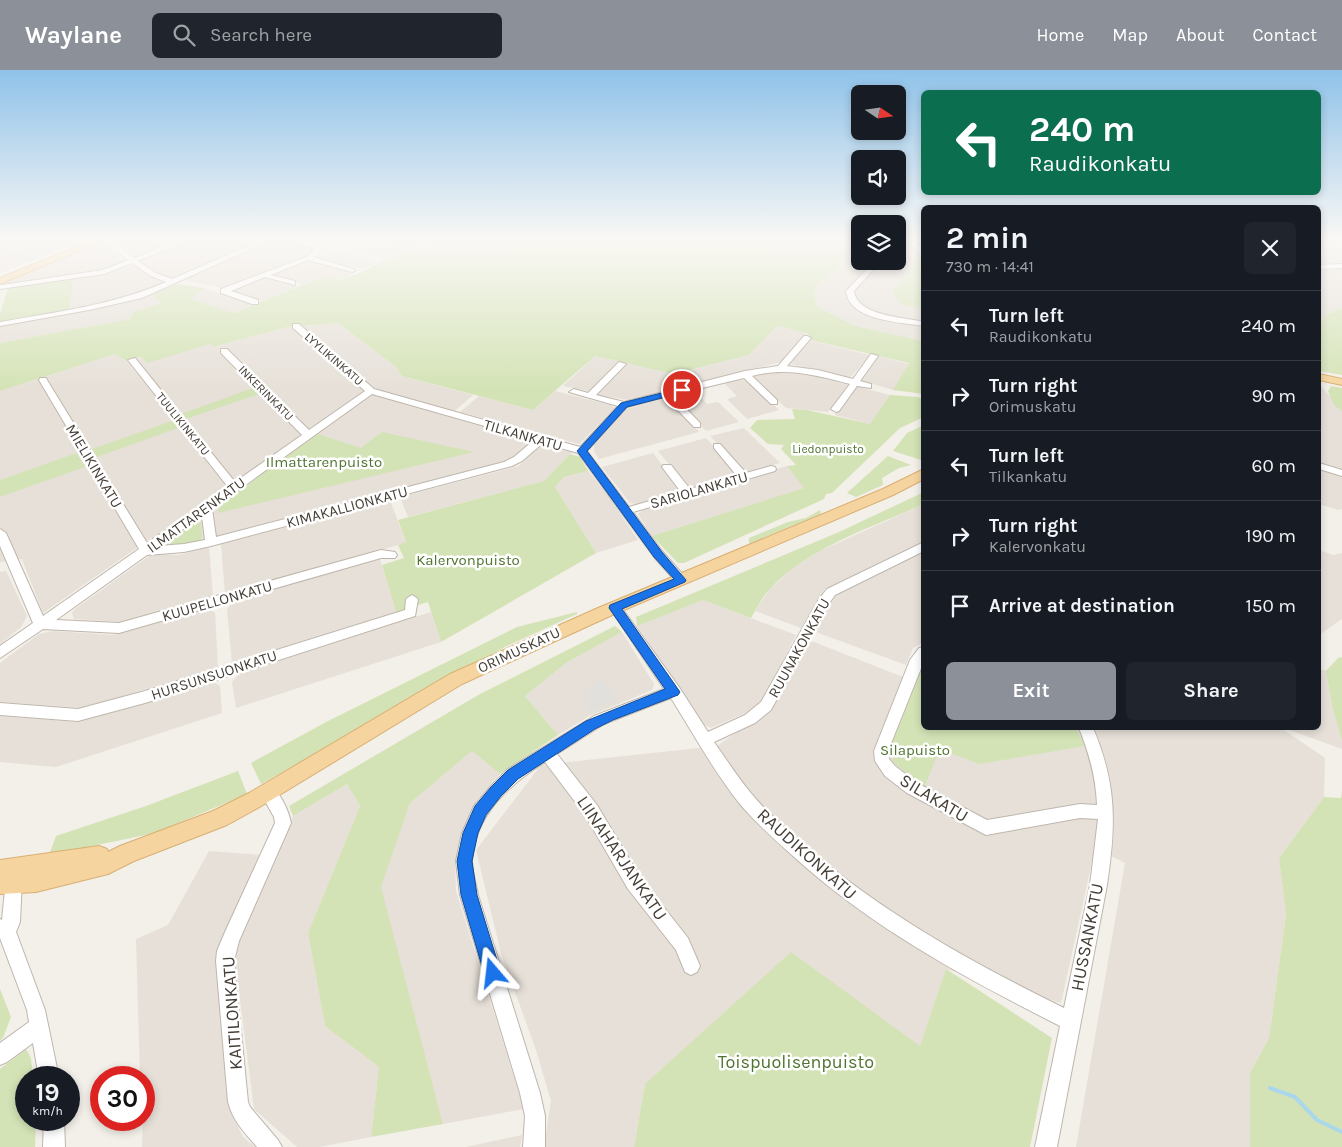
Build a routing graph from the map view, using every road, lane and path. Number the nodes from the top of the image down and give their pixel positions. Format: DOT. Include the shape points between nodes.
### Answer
graph roads {
  1 [pos="156,289"];
  2 [pos="228,289"];
  3 [pos="852,289"];
  4 [pos="255,302"];
  5 [pos="921,323"];
  6 [pos="0,324"];
  7 [pos="296,326"];
  8 [pos="806,338"];
  9 [pos="224,351"];
  10 [pos="874,356"];
  11 [pos="132,360"];
  12 [pos="622,364"];
  13 [pos="781,367"];
  14 [pos="745,374"];
  15 [pos="1321,375"];
  16 [pos="43,380"];
  17 [pos="1342,380"];
  18 [pos="855,383"];
  19 [pos="868,386"];
  20 [pos="371,391"];
  21 [pos="574,392"];
  22 [pos="667,394"];
  23 [pos="590,396"];
  24 [pos="774,402"];
  25 [pos="624,405"];
  26 [pos="836,409"];
  27 [pos="697,425"];
  28 [pos="308,436"];
  29 [pos="540,440"];
  30 [pos="717,446"];
  31 [pos="582,451"];
  32 [pos="1321,467"];
  33 [pos="667,468"];
  34 [pos="771,469"];
  35 [pos="1342,473"];
  36 [pos="921,475"];
  37 [pos="744,476"];
  38 [pos="234,488"];
  39 [pos="688,492"];
  40 [pos="206,508"];
  41 [pos="626,511"];
  42 [pos="0,533"];
  43 [pos="211,542"];
  44 [pos="921,547"];
  45 [pos="146,551"];
  46 [pos="391,555"];
  47 [pos="681,580"];
  48 [pos="412,599"];
  49 [pos="614,608"];
  50 [pos="40,624"];
  51 [pos="0,653"];
  52 [pos="921,655"];
  53 [pos="674,692"];
  54 [pos="0,710"];
  55 [pos="1087,730"];
  56 [pos="705,740"];
  57 [pos="547,754"];
  58 [pos="268,792"];
  59 [pos="1106,814"];
  60 [pos="7,876"];
  61 [pos="4,930"];
  62 [pos="691,966"];
  63 [pos="1071,1021"];
  64 [pos="39,1026"];
  65 [pos="0,1055"];
  66 [pos="47,1066"];
  67 [pos="54,1131"];
  68 [pos="54,1147"];
  69 [pos="271,1147"];
  70 [pos="534,1147"];
  71 [pos="1046,1147"];
  1 -- 6 [label="street" via="110,304"];
  2 -- 4 [label="street" via="224,291"];
  3 -- 5 [label="street" via="850,297 860,310"];
  7 -- 20 [label="street, LYYLIKINKATU"];
  8 -- 13 [label="street"];
  9 -- 28 [label="street, INKERINKATU"];
  10 -- 18 [label="street"];
  11 -- 38 [label="street, TUULIKINKATU"];
  12 -- 23 [label="street"];
  13 -- 14 [label="street"];
  13 -- 18 [label="street"];
  14 -- 22 [label="street"];
  14 -- 24 [label="street"];
  15 -- 17 [label="main road"];
  16 -- 45 [label="street, MIELIKINKATU"];
  18 -- 19 [label="street"];
  18 -- 26 [label="street"];
  20 -- 28 [label="street, ILMATTARENKATU"];
  20 -- 29 [label="street, TILKANKATU"];
  21 -- 23 [label="street"];
  22 -- 25 [label="street"];
  22 -- 27 [label="street"];
  23 -- 25 [label="street"];
  25 -- 31 [label="street"];
  28 -- 38 [label="street, ILMATTARENKATU"];
  29 -- 31 [label="street, TILKANKATU"];
  29 -- 43 [label="street, KIMAKALLIONKATU" via="508,464"];
  30 -- 37 [label="street"];
  31 -- 41 [label="street, TILKANKATU"];
  32 -- 35 [label="street"];
  33 -- 39 [label="street"];
  34 -- 37 [label="street, SARIOLANKATU"];
  36 -- 47 [label="main road, ORIMUSKATU" via="879,496"];
  37 -- 39 [label="street, SARIOLANKATU"];
  38 -- 40 [label="street, ILMATTARENKATU"];
  39 -- 41 [label="street, SARIOLANKATU"];
  40 -- 43 [label="street"];
  40 -- 45 [label="street, ILMATTARENKATU"];
  41 -- 47 [label="street, TILKANKATU"];
  42 -- 50 [label="street"];
  43 -- 45 [label="street, KIMAKALLIONKATU"];
  44 -- 56 [label="street, RUUNAKONKATU" via="831,592 766,706 750,719"];
  45 -- 50 [label="street, ILMATTARENKATU"];
  46 -- 50 [label="street, KUUPELLONKATU" via="381,554 119,628"];
  47 -- 49 [label="main road, ORIMUSKATU"];
  48 -- 54 [label="street, HURSUNSUONKATU" via="411,613 146,697 78,715"];
  49 -- 53 [label="street, RAUDIKONKATU"];
  49 -- 58 [label="main road, ORIMUSKATU" via="456,679"];
  50 -- 51 [label="street, ILMATTARENKATU"];
  52 -- 59 [label="street, SILAKATU" via="881,751 882,761 890,771 934,802 986,828 1080,811"];
  53 -- 56 [label="street, RAUDIKONKATU"];
  53 -- 57 [label="street" via="600,720"];
  55 -- 59 [label="street, HUSSANKATU" via="1101,767"];
  56 -- 63 [label="street, RAUDIKONKATU" via="754,807 806,858 862,903 912,938 979,976"];
  57 -- 62 [label="street, LIINAHARJANKATU" via="591,810 634,883 682,944"];
  57 -- 70 [label="street" via="513,774 480,811 470,833 464,861 469,895 530,1092 535,1116"];
  58 -- 60 [label="main road, ORIMUSKATU" via="220,818 128,853 108,864 72,874"];
  58 -- 69 [label="street, KAITILONKATU" via="283,823 231,938 225,961 238,1102 241,1114"];
  59 -- 63 [label="street, HUSSANKATU" via="1105,850"];
  60 -- 61 [label="street" via="11,922"];
  61 -- 64 [label="street" via="36,1010"];
  63 -- 71 [label="street, HUSSANKATU"];
  64 -- 65 [label="street"];
  64 -- 66 [label="street"];
  67 -- 68 [label="street"];
}
